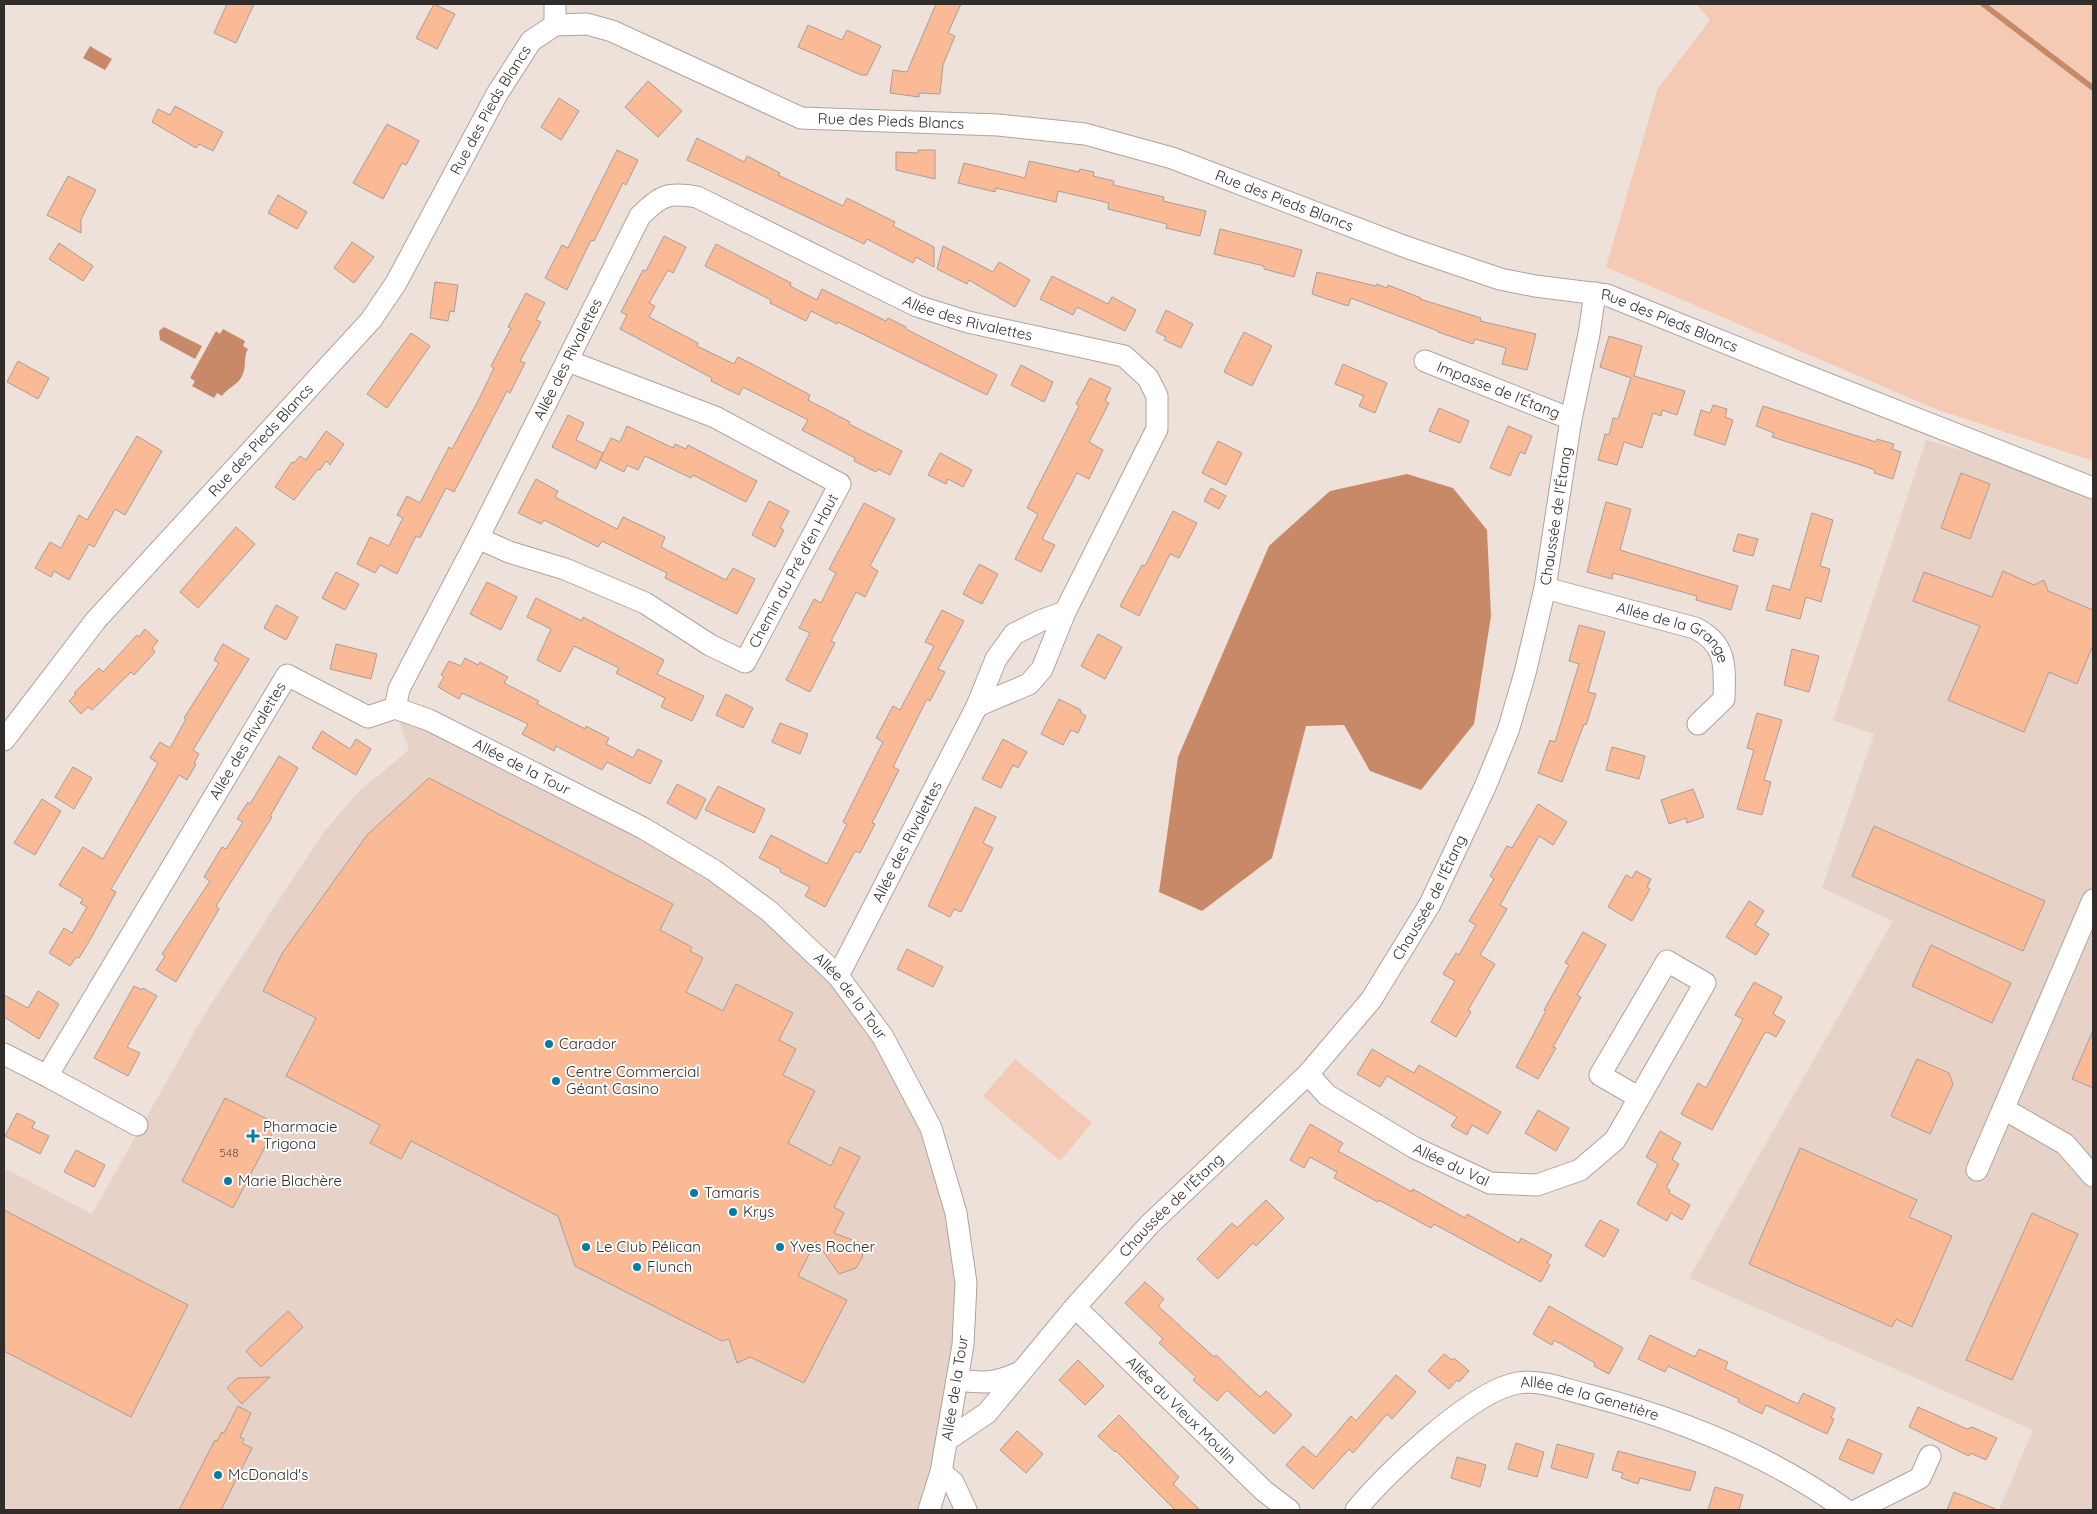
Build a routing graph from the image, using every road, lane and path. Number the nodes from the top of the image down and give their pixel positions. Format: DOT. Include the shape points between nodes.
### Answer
graph roads {
  1 [pos="555,4"];
  2 [pos="555,25"];
  3 [pos="1595,293"];
  4 [pos="568,361"];
  5 [pos="1424,361"];
  6 [pos="1571,419"];
  7 [pos="2093,488"];
  8 [pos="478,538"];
  9 [pos="1545,588"];
  10 [pos="1065,612"];
  11 [pos="977,706"];
  12 [pos="395,708"];
  13 [pos="1698,724"];
  14 [pos="4,740"];
  15 [pos="2093,900"];
  16 [pos="838,976"];
  17 [pos="4,1054"];
  18 [pos="1308,1074"];
  19 [pos="47,1076"];
  20 [pos="1638,1097"];
  21 [pos="2004,1109"];
  22 [pos="138,1125"];
  23 [pos="1977,1170"];
  24 [pos="2093,1176"];
  25 [pos="1074,1307"];
  26 [pos="1018,1373"];
  27 [pos="957,1380"];
  28 [pos="946,1440"];
  29 [pos="1930,1456"];
  30 [pos="941,1472"];
  31 [pos="929,1510"];
  32 [pos="966,1510"];
  33 [pos="1289,1510"];
  34 [pos="1356,1510"];
  35 [pos="1846,1510"];
  36 [pos="1857,1510"];
  1 -- 2 [label="street"];
  2 -- 3 [label="street, Rue des Pieds Blancs" via="587,24 612,31 801,118 998,125 1085,134 1172,158 1396,244 1500,279"];
  2 -- 14 [label="street, Rue des Pieds Blancs" via="531,41 520,56 396,283 371,320 96,620"];
  3 -- 6 [label="street, Chaussée de l'Étang"];
  3 -- 7 [label="street, Rue des Pieds Blancs" via="1607,295"];
  4 -- 8 [label="street, Allée des Rivalettes"];
  4 -- 8 [label="street, Chemin du Pré d'en Haut" via="715,417 840,484 745,662 645,603 565,569 509,552"];
  4 -- 10 [label="street, Allée des Rivalettes" via="640,216 656,200 674,193 697,197 917,306 968,322 1124,356 1148,378 1157,396 1157,429"];
  5 -- 6 [label="street, Impasse de l'Étang"];
  6 -- 9 [label="street, Chaussée de l'Étang"];
  8 -- 12 [label="street, Allée des Rivalettes" via="399,689"];
  9 -- 13 [label="street, Allée de la Grange" via="1695,628 1710,635 1725,670 1724,699"];
  9 -- 18 [label="street, Chaussée de l'Étang" via="1508,731 1430,904 1370,1000"];
  10 -- 11 [label="street, Allée des Rivalettes" via="1014,634 996,659"];
  10 -- 11 [label="street, Allée des Rivalettes" via="1042,669 1029,684"];
  11 -- 16 [label="street, Allée des Rivalettes"];
  12 -- 16 [label="street, Allée de la Tour" via="429,720 643,828 715,871 769,911"];
  12 -- 19 [label="street, Allée des Rivalettes" via="368,716 287,675"];
  15 -- 21 [label="street"];
  16 -- 27 [label="street, Allée de la Tour" via="883,1037 905,1075 934,1138 956,1213 966,1283 963,1345"];
  17 -- 19 [label="street"];
  18 -- 20 [label="street, Allée du Val" via="1327,1094 1415,1148 1490,1183 1537,1185 1580,1170 1616,1140"];
  18 -- 25 [label="street, Chaussée de l'Étang" via="1149,1225"];
  19 -- 22 [label="street"];
  20 -- 20 [label="street, Allée du Val" via="1705,983 1667,961 1600,1075"];
  21 -- 23 [label="street"];
  21 -- 24 [label="street" via="2065,1144"];
  25 -- 26 [label="street, Chaussée de l'Étang"];
  25 -- 33 [label="street, Allée du Vieux Moulin" via="1264,1491"];
  26 -- 27 [label="street, Chaussée de l'Étang" via="983,1384"];
  26 -- 28 [label="street, Chaussée de l'Étang" via="987,1414"];
  27 -- 28 [label="street, Allée de la Tour"];
  28 -- 30 [label="street, Allée de la Tour"];
  29 -- 36 [label="street" via="1920,1478"];
  30 -- 31 [label="street, Allée de la Tour"];
  30 -- 32 [label="street" via="953,1482"];
  34 -- 35 [label="street, Allée de la Genetière" via="1406,1457 1454,1418 1500,1388 1518,1383 1540,1383 1634,1407 1713,1435 1801,1480"];
}
